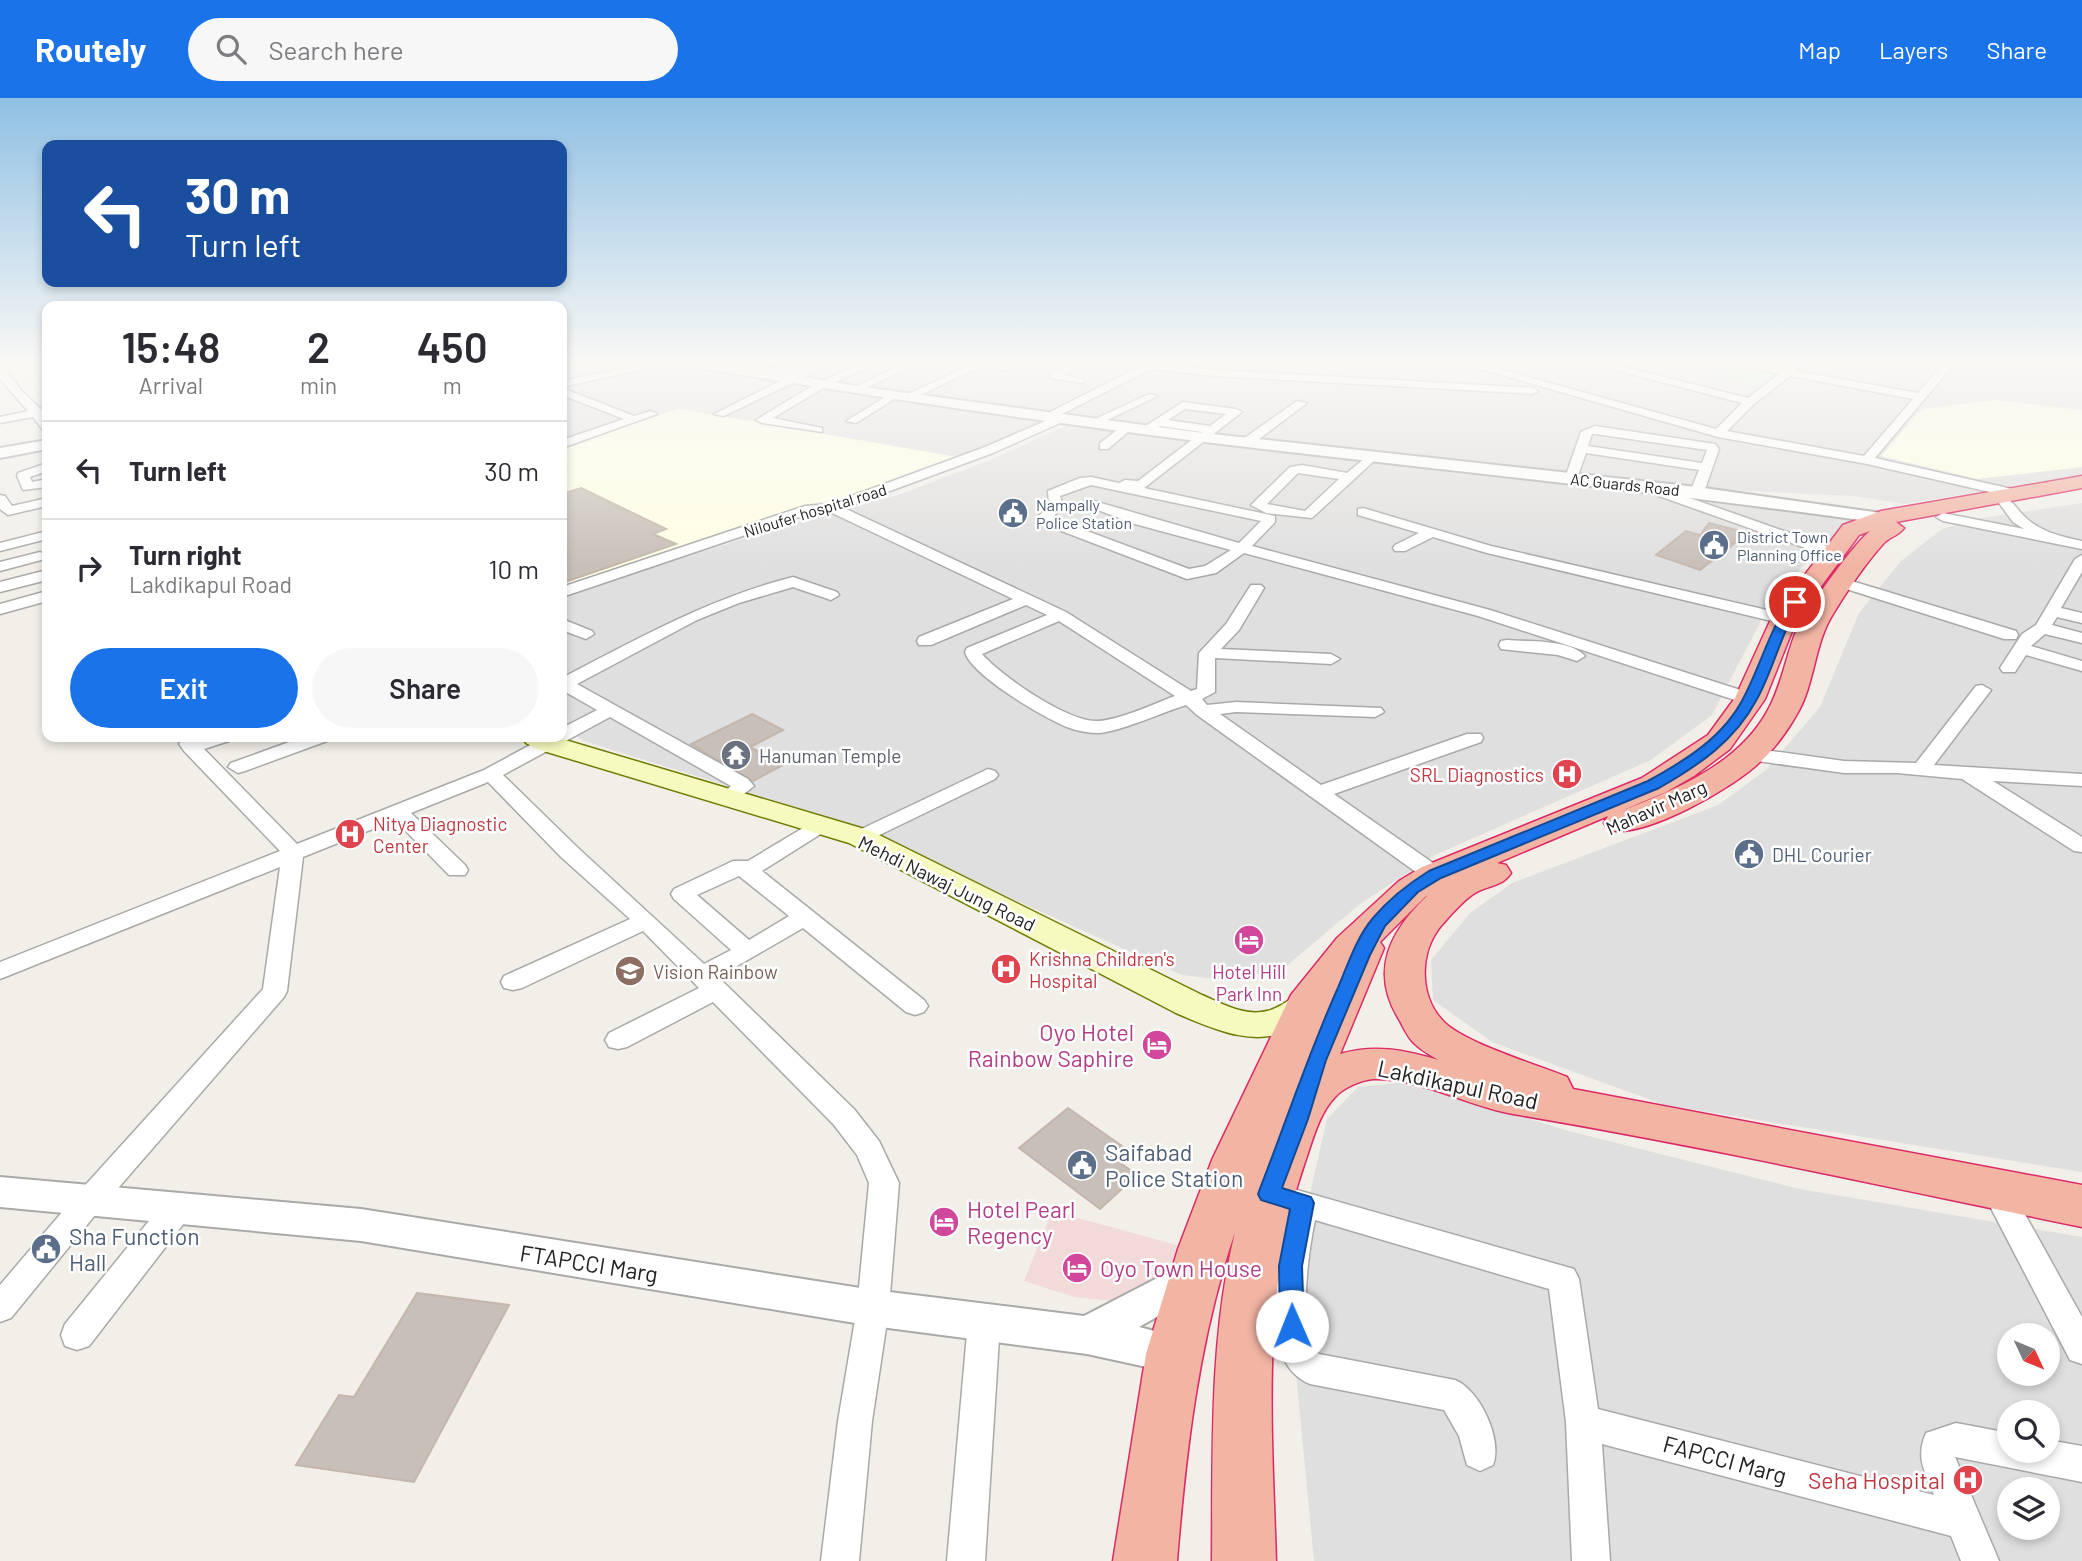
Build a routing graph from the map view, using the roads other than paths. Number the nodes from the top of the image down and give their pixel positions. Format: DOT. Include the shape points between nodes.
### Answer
graph roads {
  1 [pos="597,432"];
  2 [pos="1025,432"];
  3 [pos="1121,432"];
  4 [pos="1197,432"];
  5 [pos="1262,432"];
  6 [pos="1587,432"];
  7 [pos="1611,432"];
  8 [pos="1891,432"];
  9 [pos="1718,433"];
  10 [pos="1208,434"];
  11 [pos="567,442"];
  12 [pos="1247,443"];
  13 [pos="42,445"];
  14 [pos="1104,446"];
  15 [pos="1581,449"];
  16 [pos="0,453"];
  17 [pos="1371,457"];
  18 [pos="1867,460"];
  19 [pos="1705,467"];
  20 [pos="42,469"];
  21 [pos="1572,473"];
  22 [pos="1092,477"];
  23 [pos="1350,477"];
  24 [pos="1639,481"];
  25 [pos="2082,482"];
  26 [pos="42,484"];
  27 [pos="28,487"];
  28 [pos="1699,488"];
  29 [pos="2082,491"];
  30 [pos="2009,498"];
  31 [pos="0,499"];
  32 [pos="42,499"];
  33 [pos="42,503"];
  34 [pos="1089,504"];
  35 [pos="831,508"];
  36 [pos="1363,512"];
  37 [pos="1943,517"];
  38 [pos="1881,518"];
  39 [pos="1428,534"];
  40 [pos="42,536"];
  41 [pos="2055,540"];
  42 [pos="24,541"];
  43 [pos="2082,545"];
  44 [pos="0,547"];
  45 [pos="1241,548"];
  46 [pos="1399,548"];
  47 [pos="1833,553"];
  48 [pos="42,558"];
  49 [pos="2082,559"];
  50 [pos="42,560"];
  51 [pos="0,567"];
  52 [pos="2078,575"];
  53 [pos="42,576"];
  54 [pos="1842,583"];
  55 [pos="0,587"];
  56 [pos="1256,588"];
  57 [pos="567,590"];
  58 [pos="2062,593"];
  59 [pos="831,595"];
  60 [pos="42,597"];
  61 [pos="2082,598"];
  62 [pos="1027,599"];
  63 [pos="0,609"];
  64 [pos="1801,610"];
  65 [pos="2052,611"];
  66 [pos="1060,615"];
  67 [pos="2082,618"];
  68 [pos="567,626"];
  69 [pos="2042,628"];
  70 [pos="586,634"];
  71 [pos="2010,635"];
  72 [pos="2082,638"];
  73 [pos="925,641"];
  74 [pos="1513,642"];
  75 [pos="2022,649"];
  76 [pos="1207,653"];
  77 [pos="1331,659"];
  78 [pos="2082,666"];
  79 [pos="2009,668"];
  80 [pos="567,680"];
  81 [pos="567,686"];
  82 [pos="1982,690"];
  83 [pos="1196,705"];
  84 [pos="1746,705"];
  85 [pos="610,710"];
  86 [pos="1375,712"];
  87 [pos="567,730"];
  88 [pos="1474,738"];
  89 [pos="219,742"];
  90 [pos="291,742"];
  91 [pos="545,742"];
  92 [pos="563,742"];
  93 [pos="1750,754"];
  94 [pos="209,756"];
  95 [pos="1921,769"];
  96 [pos="1967,774"];
  97 [pos="491,775"];
  98 [pos="988,775"];
  99 [pos="2082,780"];
  100 [pos="1318,793"];
  101 [pos="727,798"];
  102 [pos="398,812"];
  103 [pos="820,826"];
  104 [pos="860,838"];
  105 [pos="2082,846"];
  106 [pos="293,852"];
  107 [pos="457,870"];
  108 [pos="747,871"];
  109 [pos="1435,874"];
  110 [pos="803,918"];
  111 [pos="646,921"];
  112 [pos="1378,923"];
  113 [pos="747,951"];
  114 [pos="0,971"];
  115 [pos="513,982"];
  116 [pos="708,983"];
  117 [pos="1306,1005"];
  118 [pos="915,1006"];
  119 [pos="1228,1021"];
  120 [pos="618,1040"];
  121 [pos="1284,1102"];
  122 [pos="1602,1111"];
  123 [pos="1996,1189"];
  124 [pos="0,1192"];
  125 [pos="1286,1199"];
  126 [pos="90,1200"];
  127 [pos="2082,1206"];
  128 [pos="177,1209"];
  129 [pos="1197,1275"];
  130 [pos="0,1308"];
  131 [pos="873,1308"];
  132 [pos="985,1322"];
  133 [pos="77,1335"];
  134 [pos="1087,1335"];
  135 [pos="2082,1349"];
  136 [pos="1174,1354"];
  137 [pos="1583,1422"];
  138 [pos="1997,1448"];
  139 [pos="1480,1454"];
  140 [pos="2060,1460"];
  141 [pos="2082,1464"];
  142 [pos="1962,1520"];
  143 [pos="840,1561"];
  144 [pos="966,1561"];
  145 [pos="1146,1561"];
  146 [pos="1244,1561"];
  147 [pos="1591,1561"];
  148 [pos="1980,1561"];
  1 -- 11 [label="street"];
  2 -- 35 [label="street, Niloufer hospital road"];
  3 -- 14 [label="street"];
  4 -- 10 [label="street, AC Guards Road"];
  5 -- 12 [label="street"];
  6 -- 15 [label="street"];
  7 -- 19 [label="street" via="1707,446 1713,449"];
  8 -- 18 [label="street"];
  9 -- 18 [label="street"];
  10 -- 12 [label="street, AC Guards Road"];
  10 -- 22 [label="street" via="1141,485"];
  12 -- 17 [label="street, AC Guards Road"];
  13 -- 16 [label="street"];
  15 -- 19 [label="street"];
  15 -- 21 [label="street"];
  17 -- 21 [label="street, AC Guards Road"];
  17 -- 23 [label="street"];
  18 -- 30 [label="street" via="1976,482"];
  19 -- 28 [label="street"];
  20 -- 27 [label="street" via="23,476"];
  21 -- 24 [label="street, AC Guards Road"];
  23 -- 23 [label="street" via="1294,470 1258,505 1307,515"];
  24 -- 28 [label="street, AC Guards Road"];
  24 -- 47 [label="street"];
  25 -- 30 [label="highway, Mahavir Marg"];
  26 -- 27 [label="street"];
  27 -- 32 [label="street"];
  28 -- 38 [label="street, AC Guards Road"];
  29 -- 30 [label="highway, Mahavir Marg"];
  30 -- 37 [label="highway, Mahavir Marg"];
  30 -- 38 [label="highway, Mahavir Marg"];
  30 -- 41 [label="street" via="2018,519"];
  31 -- 33 [label="street" via="8,511"];
  34 -- 45 [label="street"];
  35 -- 57 [label="street, Niloufer hospital road" via="810,509"];
  35 -- 62 [label="street"];
  36 -- 39 [label="street"];
  37 -- 41 [label="street"];
  37 -- 54 [label="highway, Mahavir Marg" via="1893,528 1876,537"];
  38 -- 47 [label="highway, Mahavir Marg" via="1852,530"];
  39 -- 46 [label="street"];
  39 -- 64 [label="street"];
  40 -- 42 [label="street"];
  41 -- 43 [label="street"];
  42 -- 44 [label="street"];
  42 -- 48 [label="street"];
  45 -- 45 [label="street" via="1210,571 1187,574 1043,516 1056,506 1052,494 1091,481 1270,519"];
  45 -- 84 [label="street" via="1484,612"];
  47 -- 64 [label="highway, Mahavir Marg"];
  49 -- 52 [label="street"];
  50 -- 51 [label="street"];
  52 -- 58 [label="street"];
  53 -- 55 [label="street"];
  54 -- 64 [label="highway, Mahavir Marg"];
  54 -- 71 [label="street"];
  56 -- 76 [label="street" via="1233,627"];
  58 -- 61 [label="street"];
  58 -- 65 [label="street"];
  59 -- 80 [label="street" via="793,582 733,600"];
  60 -- 63 [label="street"];
  62 -- 66 [label="street"];
  62 -- 73 [label="street"];
  64 -- 84 [label="highway, Mahavir Marg"];
  64 -- 93 [label="highway, Mahavir Marg" via="1811,629 1783,712"];
  65 -- 67 [label="street"];
  65 -- 69 [label="street"];
  66 -- 83 [label="street"];
  66 -- 83 [label="street" via="989,643 973,655 1069,721 1089,727"];
  68 -- 70 [label="street"];
  69 -- 72 [label="street"];
  69 -- 75 [label="street"];
  74 -- 84 [label="street" via="1560,650"];
  75 -- 78 [label="street"];
  75 -- 79 [label="street"];
  76 -- 77 [label="street"];
  76 -- 83 [label="street" via="1206,692"];
  81 -- 85 [label="street"];
  82 -- 95 [label="street"];
  83 -- 86 [label="street"];
  83 -- 100 [label="street"];
  84 -- 109 [label="highway, Mahavir Marg" via="1719,742 1654,785"];
  85 -- 87 [label="street"];
  85 -- 101 [label="street" via="744,786"];
  88 -- 100 [label="street"];
  89 -- 94 [label="street"];
  90 -- 94 [label="street"];
  91 -- 97 [label="street"];
  92 -- 101 [label="main road, Mehdi Nawaj Jung Road"];
  93 -- 95 [label="street" via="1844,767"];
  93 -- 122 [label="highway, Mahavir Marg" via="1712,783 1675,802 1461,885 1415,936 1404,979 1415,1012 1429,1033 1454,1049"];
  94 -- 106 [label="street"];
  95 -- 96 [label="street"];
  96 -- 99 [label="street"];
  96 -- 105 [label="street"];
  97 -- 102 [label="street"];
  97 -- 111 [label="street"];
  98 -- 104 [label="street"];
  100 -- 109 [label="street"];
  101 -- 103 [label="main road, Mehdi Nawaj Jung Road"];
  102 -- 106 [label="street"];
  102 -- 107 [label="street"];
  103 -- 104 [label="main road, Mehdi Nawaj Jung Road"];
  103 -- 108 [label="street"];
  104 -- 119 [label="main road, Mehdi Nawaj Jung Road"];
  106 -- 114 [label="street"];
  106 -- 126 [label="street" via="275,991"];
  108 -- 110 [label="street"];
  108 -- 113 [label="street" via="741,866 682,894"];
  109 -- 112 [label="highway, Mahavir Marg" via="1412,888"];
  110 -- 113 [label="street"];
  110 -- 118 [label="street"];
  111 -- 115 [label="street"];
  111 -- 116 [label="street"];
  112 -- 117 [label="highway, Mahavir Marg" via="1351,947"];
  112 -- 121 [label="highway" via="1316,1060"];
  113 -- 116 [label="street"];
  116 -- 120 [label="street"];
  116 -- 131 [label="street" via="844,1117 869,1149 884,1183"];
  117 -- 119 [label="main road" via="1288,1020 1259,1026"];
  117 -- 121 [label="highway, Lakdikapul Road"];
  119 -- 121 [label="main road" via="1252,1038 1267,1060"];
  121 -- 122 [label="highway, Lakdikapul Road" via="1345,1069 1373,1063 1409,1068 1507,1096"];
  121 -- 125 [label="highway, Lakdikapul Road"];
  121 -- 129 [label="highway, Lakdikapul Road" via="1236,1160"];
  122 -- 123 [label="highway, Lakdikapul Road"];
  123 -- 127 [label="highway, Lakdikapul Road"];
  123 -- 135 [label="street"];
  124 -- 126 [label="street, FTAPCCI Marg"];
  125 -- 137 [label="street" via="1563,1279"];
  125 -- 139 [label="street" via="1292,1326 1298,1356 1310,1368 1455,1396 1476,1432"];
  125 -- 146 [label="highway, Lakdikapul Road" via="1252,1271 1242,1366"];
  126 -- 128 [label="street, FTAPCCI Marg"];
  126 -- 130 [label="street"];
  128 -- 131 [label="street, FTAPCCI Marg" via="389,1229"];
  128 -- 133 [label="street"];
  129 -- 134 [label="street"];
  129 -- 136 [label="highway, Lakdikapul Road"];
  131 -- 132 [label="street, FTAPCCI Marg"];
  131 -- 143 [label="street"];
  132 -- 134 [label="street, FTAPCCI Marg"];
  132 -- 144 [label="street"];
  134 -- 136 [label="street, FTAPCCI Marg"];
  136 -- 145 [label="highway, Lakdikapul Road" via="1150,1503"];
  137 -- 142 [label="street, FAPCCI Marg"];
  137 -- 147 [label="street"];
  138 -- 142 [label="street" via="1956,1440 1938,1445 1936,1454"];
  140 -- 141 [label="street"];
  142 -- 148 [label="street"];
}
